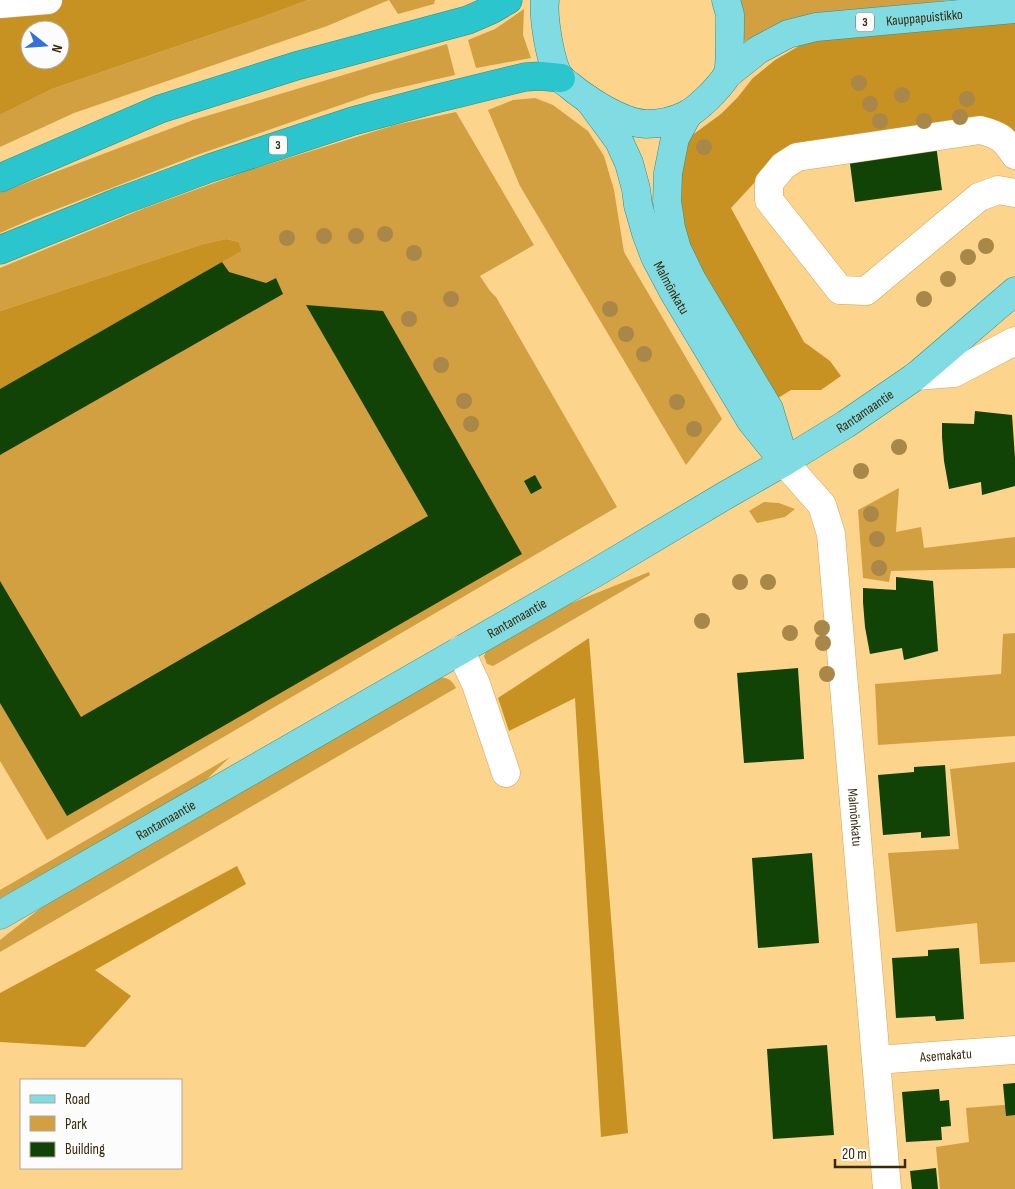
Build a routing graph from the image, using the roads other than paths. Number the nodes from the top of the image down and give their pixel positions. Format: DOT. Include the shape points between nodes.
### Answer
graph roads {
  1 [pos="48,0"];
  2 [pos="545,0"];
  3 [pos="726,0"];
  4 [pos="0,4"];
  5 [pos="499,5"];
  6 [pos="1015,9"];
  7 [pos="728,74"];
  8 [pos="560,78"];
  9 [pos="588,99"];
  10 [pos="688,114"];
  11 [pos="1015,155"];
  12 [pos="1015,168"];
  13 [pos="0,178"];
  14 [pos="1015,182"];
  15 [pos="1015,193"];
  16 [pos="0,250"];
  17 [pos="1015,291"];
  18 [pos="1015,341"];
  19 [pos="916,376"];
  20 [pos="784,462"];
  21 [pos="460,650"];
  22 [pos="506,773"];
  23 [pos="0,915"];
  24 [pos="1015,1050"];
  25 [pos="876,1060"];
  26 [pos="887,1189"];
  1 -- 4 [label="street"];
  2 -- 8 [label="main road" via="549,40"];
  3 -- 7 [label="main road" via="730,13"];
  5 -- 13 [label="highway" via="468,20 296,66 160,109"];
  6 -- 7 [label="main road, Kauppapuistikko / 3" via="816,27 780,38 758,50"];
  7 -- 10 [label="main road, 3" via="711,95"];
  8 -- 9 [label="main road, 3"];
  8 -- 16 [label="highway, 3" via="525,77 353,121 210,168"];
  9 -- 10 [label="main road, 3" via="626,120 645,124"];
  9 -- 20 [label="main road, Malmönkatu" via="619,141 629,163 646,233 673,291 751,420"];
  10 -- 20 [label="main road, Malmönkatu" via="675,138 668,173 670,228 692,280 769,408"];
  11 -- 15 [label="street" via="995,134 980,130 797,156 783,166 769,183 769,200 840,290 866,291 979,197 998,190"];
  12 -- 14 [label="street"];
  17 -- 19 [label="main road, Rantamaantie"];
  18 -- 19 [label="street" via="954,373"];
  19 -- 20 [label="main road, Rantamaantie"];
  20 -- 21 [label="main road, Rantamaantie"];
  20 -- 25 [label="street, Malmönkatu" via="822,506 831,534"];
  21 -- 22 [label="street" via="476,684"];
  21 -- 23 [label="main road, Rantamaantie"];
  24 -- 25 [label="street, Asemakatu"];
  25 -- 26 [label="street, Malmönkatu"];
}
